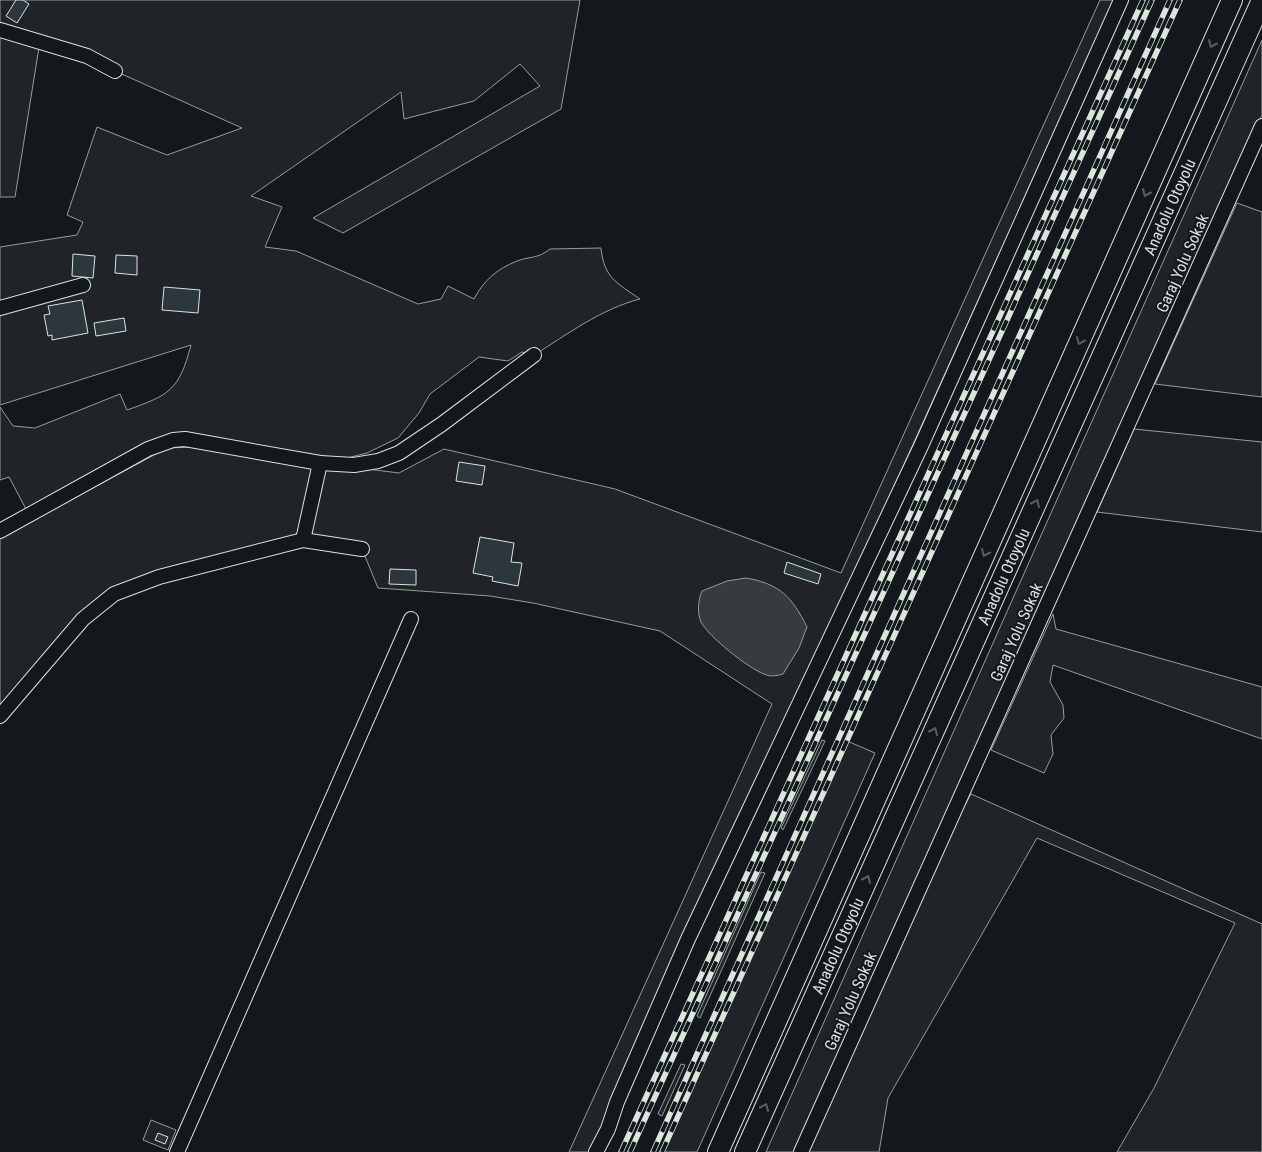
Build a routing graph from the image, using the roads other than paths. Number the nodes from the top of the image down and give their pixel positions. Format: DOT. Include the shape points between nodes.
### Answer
graph roads {
  1 [pos="1121,0"];
  2 [pos="1232,0"];
  3 [pos="1262,0"];
  4 [pos="0,30"];
  5 [pos="115,71"];
  6 [pos="1262,126"];
  7 [pos="82,285"];
  8 [pos="0,308"];
  9 [pos="534,355"];
  10 [pos="320,463"];
  11 [pos="0,531"];
  12 [pos="303,540"];
  13 [pos="362,550"];
  14 [pos="411,619"];
  15 [pos="0,716"];
  16 [pos="177,1152"];
  17 [pos="596,1152"];
  18 [pos="718,1152"];
  19 [pos="745,1152"];
  20 [pos="801,1152"];
  1 -- 17 [label="street" via="921,446 688,939"];
  2 -- 18 [label="highway, Anadolu Otoyolu, one-way"];
  19 -- 3 [label="highway, Anadolu Otoyolu, one-way"];
  4 -- 5 [label="street" via="87,56"];
  6 -- 20 [label="street, Garaj Yolu Sokak"];
  7 -- 8 [label="street"];
  9 -- 10 [label="street" via="399,453 354,465"];
  10 -- 11 [label="street" via="242,448 173,440 148,449"];
  10 -- 12 [label="street"];
  12 -- 13 [label="street"];
  12 -- 15 [label="street" via="160,577 114,594 83,619"];
  14 -- 16 [label="street"];
}
